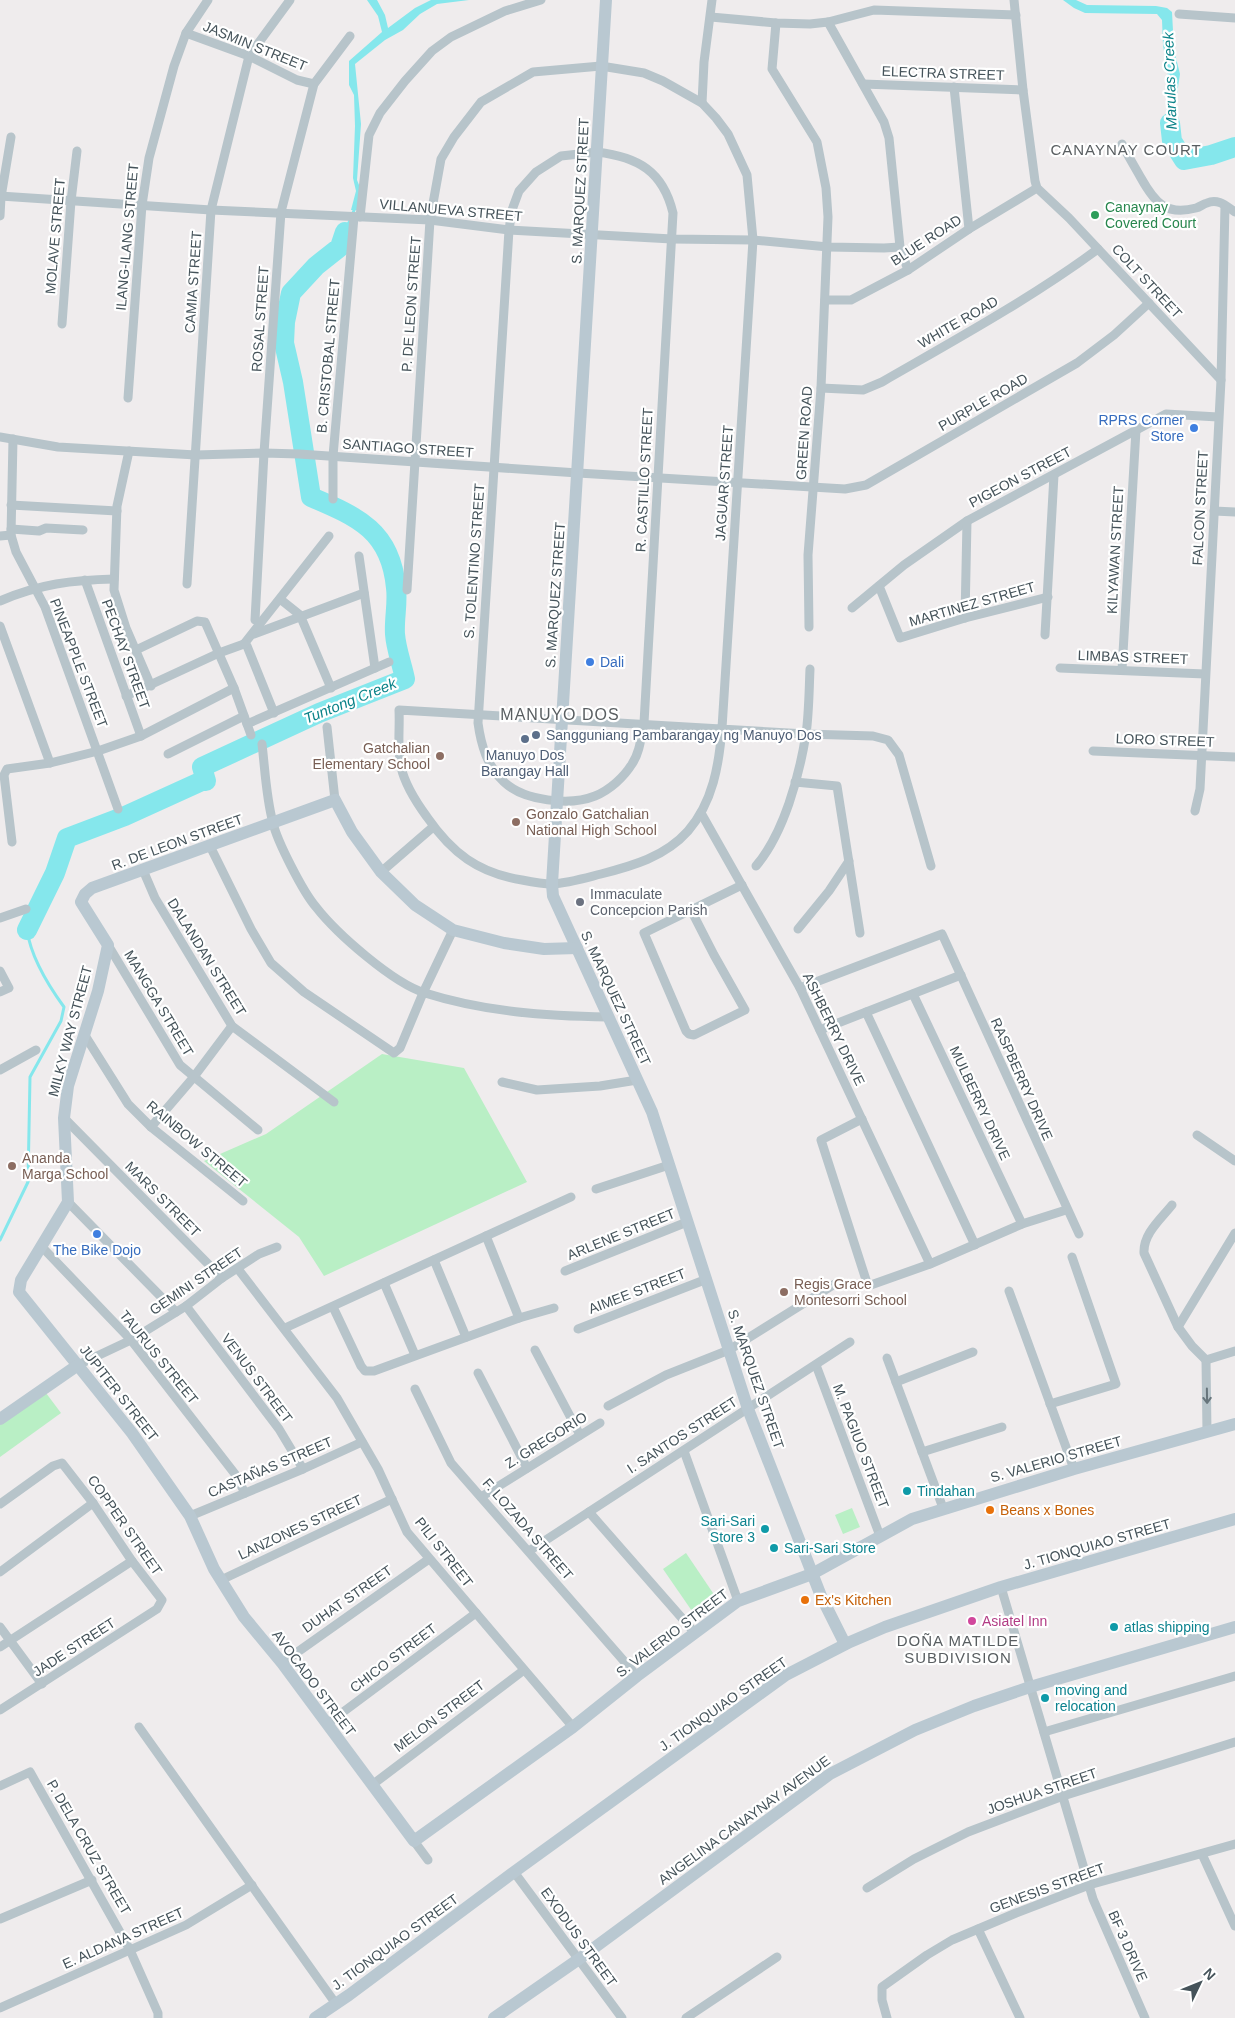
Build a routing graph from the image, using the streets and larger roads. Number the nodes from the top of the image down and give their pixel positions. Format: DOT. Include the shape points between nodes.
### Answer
graph roads {
  1 [pos="208,0"];
  2 [pos="290,0"];
  3 [pos="541,0"];
  4 [pos="606,0"];
  5 [pos="712,0"];
  6 [pos="1014,0"];
  7 [pos="1179,14"];
  8 [pos="1016,15"];
  9 [pos="711,17"];
  10 [pos="1235,18"];
  11 [pos="828,22"];
  12 [pos="776,23"];
  13 [pos="186,33"];
  14 [pos="350,36"];
  15 [pos="249,56"];
  16 [pos="601,66"];
  17 [pos="314,84"];
  18 [pos="863,84"];
  19 [pos="954,87"];
  20 [pos="1022,90"];
  21 [pos="702,103"];
  22 [pos="11,137"];
  23 [pos="1122,144"];
  24 [pos="77,150"];
  25 [pos="597,152"];
  26 [pos="1037,188"];
  27 [pos="1,196"];
  28 [pos="71,201"];
  29 [pos="142,205"];
  30 [pos="1225,206"];
  31 [pos="211,210"];
  32 [pos="281,212"];
  33 [pos="1235,212"];
  34 [pos="0,216"];
  35 [pos="353,216"];
  36 [pos="430,220"];
  37 [pos="969,228"];
  38 [pos="509,230"];
  39 [pos="592,235"];
  40 [pos="672,239"];
  41 [pos="753,240"];
  42 [pos="829,245"];
  43 [pos="900,247"];
  44 [pos="1098,249"];
  45 [pos="908,270"];
  46 [pos="825,300"];
  47 [pos="1149,303"];
  48 [pos="62,324"];
  49 [pos="1221,380"];
  50 [pos="821,388"];
  51 [pos="128,398"];
  52 [pos="1218,418"];
  53 [pos="1136,430"];
  54 [pos="0,437"];
  55 [pos="13,438"];
  56 [pos="129,451"];
  57 [pos="264,453"];
  58 [pos="196,455"];
  59 [pos="333,456"];
  60 [pos="414,462"];
  61 [pos="494,468"];
  62 [pos="578,474"];
  63 [pos="1054,475"];
  64 [pos="658,477"];
  65 [pos="738,482"];
  66 [pos="815,486"];
  67 [pos="333,499"];
  68 [pos="11,505"];
  69 [pos="117,511"];
  70 [pos="1214,511"];
  71 [pos="1235,512"];
  72 [pos="967,520"];
  73 [pos="83,530"];
  74 [pos="11,532"];
  75 [pos="0,536"];
  76 [pos="329,536"];
  77 [pos="359,556"];
  78 [pos="114,579"];
  79 [pos="85,580"];
  80 [pos="187,584"];
  81 [pos="879,586"];
  82 [pos="34,587"];
  83 [pos="407,590"];
  84 [pos="364,592"];
  85 [pos="1048,597"];
  86 [pos="280,599"];
  87 [pos="0,601"];
  88 [pos="852,608"];
  89 [pos="300,615"];
  90 [pos="965,618"];
  91 [pos="255,620"];
  92 [pos="0,626"];
  93 [pos="809,626"];
  94 [pos="252,635"];
  95 [pos="1046,635"];
  96 [pos="244,644"];
  97 [pos="136,650"];
  98 [pos="219,653"];
  99 [pos="389,662"];
  100 [pos="374,668"];
  101 [pos="1060,668"];
  102 [pos="810,669"];
  103 [pos="1122,670"];
  104 [pos="1205,674"];
  105 [pos="150,686"];
  106 [pos="234,688"];
  107 [pos="330,688"];
  108 [pos="126,696"];
  109 [pos="274,713"];
  110 [pos="478,714"];
  111 [pos="563,718"];
  112 [pos="246,720"];
  113 [pos="644,723"];
  114 [pos="327,727"];
  115 [pos="722,728"];
  116 [pos="806,734"];
  117 [pos="251,735"];
  118 [pos="141,736"];
  119 [pos="262,744"];
  120 [pos="98,751"];
  121 [pos="1093,751"];
  122 [pos="168,754"];
  123 [pos="1200,756"];
  124 [pos="1235,757"];
  125 [pos="50,763"];
  126 [pos="794,782"];
  127 [pos="335,800"];
  128 [pos="556,800"];
  129 [pos="118,809"];
  130 [pos="1195,811"];
  131 [pos="701,813"];
  132 [pos="273,823"];
  133 [pos="433,826"];
  134 [pos="12,842"];
  135 [pos="210,846"];
  136 [pos="849,861"];
  137 [pos="756,866"];
  138 [pos="931,866"];
  139 [pos="143,870"];
  140 [pos="381,872"];
  141 [pos="552,884"];
  142 [pos="742,885"];
  143 [pos="26,908"];
  144 [pos="692,910"];
  145 [pos="0,918"];
  146 [pos="798,929"];
  147 [pos="453,930"];
  148 [pos="860,933"];
  149 [pos="108,945"];
  150 [pos="577,948"];
  151 [pos="0,971"];
  152 [pos="960,975"];
  153 [pos="800,988"];
  154 [pos="0,992"];
  155 [pos="423,993"];
  156 [pos="913,994"];
  157 [pos="866,1012"];
  158 [pos="608,1017"];
  159 [pos="232,1026"];
  160 [pos="820,1030"];
  161 [pos="84,1034"];
  162 [pos="36,1050"];
  163 [pos="0,1070"];
  164 [pos="193,1078"];
  165 [pos="637,1080"];
  166 [pos="502,1082"];
  167 [pos="334,1102"];
  168 [pos="64,1118"];
  169 [pos="862,1119"];
  170 [pos="151,1127"];
  171 [pos="258,1130"];
  172 [pos="1197,1135"];
  173 [pos="1235,1161"];
  174 [pos="669,1165"];
  175 [pos="596,1189"];
  176 [pos="570,1197"];
  177 [pos="243,1200"];
  178 [pos="68,1202"];
  179 [pos="1172,1205"];
  180 [pos="1066,1210"];
  181 [pos="687,1222"];
  182 [pos="1022,1224"];
  183 [pos="1235,1233"];
  184 [pos="1078,1234"];
  185 [pos="486,1236"];
  186 [pos="975,1245"];
  187 [pos="42,1247"];
  188 [pos="277,1247"];
  189 [pos="1072,1257"];
  190 [pos="434,1260"];
  191 [pos="930,1264"];
  192 [pos="238,1269"];
  193 [pos="565,1271"];
  194 [pos="222,1278"];
  195 [pos="706,1279"];
  196 [pos="838,1282"];
  197 [pos="384,1283"];
  198 [pos="1009,1291"];
  199 [pos="186,1306"];
  200 [pos="333,1307"];
  201 [pos="554,1308"];
  202 [pos="176,1312"];
  203 [pos="519,1318"];
  204 [pos="285,1328"];
  205 [pos="1178,1328"];
  206 [pos="578,1329"];
  207 [pos="466,1337"];
  208 [pos="131,1340"];
  209 [pos="850,1342"];
  210 [pos="535,1350"];
  211 [pos="729,1350"];
  212 [pos="1235,1351"];
  213 [pos="974,1352"];
  214 [pos="415,1355"];
  215 [pos="887,1358"];
  216 [pos="1206,1360"];
  217 [pos="78,1365"];
  218 [pos="816,1365"];
  219 [pos="478,1373"];
  220 [pos="896,1382"];
  221 [pos="415,1389"];
  222 [pos="1050,1404"];
  223 [pos="608,1406"];
  224 [pos="748,1409"];
  225 [pos="0,1419"];
  226 [pos="600,1423"];
  227 [pos="1235,1424"];
  228 [pos="1002,1426"];
  229 [pos="1207,1432"];
  230 [pos="580,1435"];
  231 [pos="362,1442"];
  232 [pos="684,1450"];
  233 [pos="922,1452"];
  234 [pos="527,1468"];
  235 [pos="303,1469"];
  236 [pos="1074,1469"];
  237 [pos="245,1493"];
  238 [pos="481,1496"];
  239 [pos="392,1499"];
  240 [pos="93,1502"];
  241 [pos="0,1504"];
  242 [pos="943,1508"];
  243 [pos="589,1512"];
  244 [pos="190,1516"];
  245 [pos="1235,1519"];
  246 [pos="880,1536"];
  247 [pos="529,1551"];
  248 [pos="429,1559"];
  249 [pos="132,1561"];
  250 [pos="0,1572"];
  251 [pos="812,1574"];
  252 [pos="221,1580"];
  253 [pos="1001,1587"];
  254 [pos="738,1601"];
  255 [pos="160,1604"];
  256 [pos="476,1613"];
  257 [pos="0,1627"];
  258 [pos="1235,1627"];
  259 [pos="695,1633"];
  260 [pos="10,1641"];
  261 [pos="847,1643"];
  262 [pos="0,1647"];
  263 [pos="282,1663"];
  264 [pos="524,1670"];
  265 [pos="637,1676"];
  266 [pos="1235,1676"];
  267 [pos="42,1684"];
  268 [pos="1030,1687"];
  269 [pos="0,1710"];
  270 [pos="326,1724"];
  271 [pos="139,1727"];
  272 [pos="573,1727"];
  273 [pos="1044,1732"];
  274 [pos="1235,1742"];
  275 [pos="372,1785"];
  276 [pos="0,1786"];
  277 [pos="1063,1796"];
  278 [pos="414,1841"];
  279 [pos="1235,1844"];
  280 [pos="1202,1854"];
  281 [pos="428,1860"];
  282 [pos="514,1872"];
  283 [pos="92,1880"];
  284 [pos="252,1885"];
  285 [pos="1089,1885"];
  286 [pos="867,1888"];
  287 [pos="0,1919"];
  288 [pos="1235,1926"];
  289 [pos="978,1929"];
  290 [pos="130,1950"];
  291 [pos="777,1957"];
  292 [pos="579,1959"];
  293 [pos="336,2004"];
  294 [pos="0,2008"];
  295 [pos="158,2018"];
  296 [pos="315,2018"];
  297 [pos="494,2018"];
  298 [pos="622,2018"];
  299 [pos="686,2018"];
  300 [pos="887,2018"];
  301 [pos="1020,2018"];
  302 [pos="1146,2018"];
  1 -- 13 [label="street, ILANG-ILANG STREET"];
  2 -- 15 [label="street, CAMIA STREET"];
  3 -- 35 [label="street, B. CRISTOBAL STREET" via="505,11 451,37 432,51 405,81 380,112 369,135"];
  4 -- 16 [label="street, S. MARQUEZ STREET"];
  5 -- 9 [label="street"];
  6 -- 8 [label="street"];
  7 -- 10 [label="street"];
  8 -- 11 [label="street" via="874,10"];
  8 -- 20 [label="street"];
  9 -- 12 [label="street"];
  9 -- 21 [label="street"];
  11 -- 12 [label="street"];
  11 -- 18 [label="street"];
  12 -- 42 [label="street, GREEN ROAD" via="772,69 817,142 826,188"];
  13 -- 15 [label="street, JASMIN STREET"];
  13 -- 29 [label="street, ILANG-ILANG STREET" via="149,158"];
  14 -- 17 [label="street, ROSAL STREET"];
  15 -- 17 [label="street, JASMIN STREET" via="297,80"];
  15 -- 31 [label="street, CAMIA STREET"];
  16 -- 21 [label="street, JAGUAR STREET" via="644,73"];
  16 -- 25 [label="street, S. MARQUEZ STREET"];
  16 -- 36 [label="street, P. DE LEON STREET" via="533,72 482,102 441,159"];
  17 -- 32 [label="street, ROSAL STREET"];
  18 -- 19 [label="street, ELECTRA STREET"];
  18 -- 43 [label="street" via="889,138"];
  19 -- 20 [label="street, ELECTRA STREET"];
  19 -- 37 [label="street"];
  20 -- 26 [label="street"];
  21 -- 41 [label="street, JAGUAR STREET" via="728,134 747,175"];
  22 -- 27 [label="street"];
  23 -- 30 [label="street" via="1152,196 1161,205 1182,211 1214,201"];
  24 -- 28 [label="street, MOLAVE STREET"];
  25 -- 38 [label="street, S. TOLENTINO STREET" via="560,156 536,172 519,191"];
  25 -- 39 [label="street, S. MARQUEZ STREET"];
  25 -- 40 [label="street, R. CASTILLO STREET" via="635,160 661,182 673,213"];
  26 -- 37 [label="street, BLUE ROAD"];
  26 -- 44 [label="street, COLT STREET"];
  27 -- 28 [label="street, VILLANUEVA STREET"];
  27 -- 34 [label="street"];
  28 -- 29 [label="street, VILLANUEVA STREET"];
  28 -- 48 [label="street, MOLAVE STREET"];
  29 -- 31 [label="street, VILLANUEVA STREET"];
  29 -- 51 [label="street, ILANG-ILANG STREET"];
  30 -- 33 [label="street"];
  30 -- 49 [label="street, FALCON STREET"];
  31 -- 32 [label="street, VILLANUEVA STREET"];
  31 -- 58 [label="street, CAMIA STREET"];
  32 -- 35 [label="street, VILLANUEVA STREET"];
  32 -- 57 [label="street, ROSAL STREET"];
  35 -- 36 [label="street, VILLANUEVA STREET"];
  35 -- 59 [label="street, B. CRISTOBAL STREET"];
  36 -- 38 [label="street, VILLANUEVA STREET"];
  36 -- 60 [label="street, P. DE LEON STREET"];
  37 -- 45 [label="street, BLUE ROAD"];
  38 -- 39 [label="street, VILLANUEVA STREET"];
  38 -- 61 [label="street, S. TOLENTINO STREET"];
  39 -- 40 [label="street, VILLANUEVA STREET"];
  39 -- 62 [label="street, S. MARQUEZ STREET"];
  40 -- 41 [label="street, VILLANUEVA STREET"];
  40 -- 64 [label="street, R. CASTILLO STREET"];
  41 -- 42 [label="street, VILLANUEVA STREET"];
  41 -- 65 [label="street, JAGUAR STREET"];
  42 -- 43 [label="street, VILLANUEVA STREET"];
  42 -- 46 [label="street, GREEN ROAD"];
  43 -- 45 [label="street"];
  44 -- 47 [label="street, COLT STREET"];
  44 -- 50 [label="street, WHITE ROAD" via="1041,288 882,382 863,390"];
  45 -- 46 [label="street, BLUE ROAD" via="851,300"];
  46 -- 50 [label="street, GREEN ROAD"];
  47 -- 49 [label="street, COLT STREET"];
  47 -- 66 [label="street, PURPLE ROAD" via="1077,363 866,485 845,489"];
  49 -- 52 [label="street, FALCON STREET"];
  50 -- 66 [label="street, GREEN ROAD"];
  52 -- 53 [label="street, PIGEON STREET" via="1166,414"];
  52 -- 70 [label="street, FALCON STREET"];
  53 -- 63 [label="street, PIGEON STREET"];
  53 -- 103 [label="street, KILYAWAN STREET"];
  54 -- 55 [label="street, SANTIAGO STREET"];
  55 -- 56 [label="street, SANTIAGO STREET" via="58,447"];
  55 -- 68 [label="street, PINEAPPLE STREET"];
  56 -- 58 [label="street, SANTIAGO STREET"];
  56 -- 69 [label="street"];
  57 -- 58 [label="street, SANTIAGO STREET"];
  57 -- 59 [label="street, SANTIAGO STREET"];
  57 -- 91 [label="street, ROSAL STREET"];
  58 -- 80 [label="street, CAMIA STREET"];
  59 -- 60 [label="street, SANTIAGO STREET"];
  59 -- 67 [label="street, B. CRISTOBAL STREET"];
  60 -- 61 [label="street, SANTIAGO STREET"];
  60 -- 83 [label="street, P. DE LEON STREET"];
  61 -- 62 [label="street, SANTIAGO STREET"];
  61 -- 110 [label="street, S. TOLENTINO STREET"];
  62 -- 64 [label="street, SANTIAGO STREET"];
  62 -- 111 [label="street, S. MARQUEZ STREET"];
  63 -- 72 [label="street, PIGEON STREET"];
  63 -- 85 [label="street"];
  64 -- 65 [label="street, SANTIAGO STREET"];
  64 -- 113 [label="street, R. CASTILLO STREET"];
  65 -- 66 [label="street, SANTIAGO STREET"];
  65 -- 115 [label="street, JAGUAR STREET"];
  66 -- 93 [label="street, GREEN ROAD" via="808,555"];
  68 -- 69 [label="street"];
  68 -- 74 [label="street, PINEAPPLE STREET"];
  69 -- 78 [label="street"];
  70 -- 71 [label="street"];
  70 -- 104 [label="street, FALCON STREET"];
  72 -- 81 [label="street, PIGEON STREET"];
  72 -- 90 [label="street"];
  73 -- 74 [label="street" via="46,528"];
  74 -- 75 [label="street"];
  74 -- 82 [label="street, PINEAPPLE STREET" via="16,552"];
  76 -- 86 [label="street"];
  77 -- 84 [label="street"];
  78 -- 79 [label="street"];
  78 -- 97 [label="street" via="114,590"];
  79 -- 82 [label="street"];
  79 -- 108 [label="street, PECHAY STREET"];
  81 -- 88 [label="street, PIGEON STREET"];
  81 -- 90 [label="street, MARTINEZ STREET" via="900,638"];
  82 -- 87 [label="street"];
  82 -- 120 [label="street, PINEAPPLE STREET" via="45,607"];
  84 -- 89 [label="street"];
  84 -- 100 [label="street"];
  85 -- 90 [label="street, MARTINEZ STREET"];
  85 -- 95 [label="street"];
  86 -- 89 [label="street"];
  86 -- 94 [label="street"];
  89 -- 94 [label="street"];
  89 -- 107 [label="street"];
  92 -- 125 [label="street"];
  94 -- 96 [label="street"];
  96 -- 98 [label="street"];
  96 -- 109 [label="street"];
  97 -- 98 [label="street" via="200,620 207,624"];
  97 -- 105 [label="street"];
  98 -- 105 [label="street"];
  98 -- 106 [label="street"];
  99 -- 100 [label="street"];
  100 -- 107 [label="street"];
  101 -- 103 [label="street, LIMBAS STREET"];
  102 -- 116 [label="street"];
  103 -- 104 [label="street, LIMBAS STREET"];
  104 -- 123 [label="street, FALCON STREET"];
  105 -- 108 [label="street"];
  106 -- 112 [label="street"];
  106 -- 118 [label="street"];
  107 -- 109 [label="street"];
  108 -- 118 [label="street, PECHAY STREET"];
  109 -- 112 [label="street"];
  110 -- 111 [label="street"];
  110 -- 128 [label="street, S. TOLENTINO STREET" via="480,740 486,757 504,782 528,796"];
  110 -- 133 [label="street, JAGUAR STREET" via="399,710 401,767 414,799"];
  111 -- 113 [label="street"];
  111 -- 128 [label="street, S. MARQUEZ STREET"];
  112 -- 117 [label="street"];
  112 -- 122 [label="street"];
  113 -- 115 [label="street"];
  113 -- 128 [label="street, R. CASTILLO STREET" via="634,762 624,775 595,796"];
  114 -- 127 [label="street"];
  115 -- 116 [label="street"];
  115 -- 131 [label="street, JAGUAR STREET" via="715,778"];
  116 -- 126 [label="street"];
  116 -- 138 [label="street" via="873,736 892,744 899,755"];
  118 -- 120 [label="street"];
  119 -- 132 [label="street"];
  120 -- 125 [label="street"];
  120 -- 129 [label="street, PINEAPPLE STREET"];
  121 -- 123 [label="street, LORO STREET"];
  123 -- 124 [label="street, LORO STREET"];
  123 -- 130 [label="street, FALCON STREET" via="1200,789"];
  125 -- 134 [label="street" via="11,768 5,772"];
  126 -- 136 [label="street" via="837,786"];
  126 -- 137 [label="street" via="781,826"];
  127 -- 132 [label="street, R. DE LEON STREET"];
  127 -- 140 [label="street" via="352,832"];
  128 -- 141 [label="street, S. MARQUEZ STREET"];
  131 -- 141 [label="street, JAGUAR STREET" via="688,831 651,858 631,866"];
  131 -- 142 [label="street, ASHBERRY DRIVE"];
  132 -- 135 [label="street, R. DE LEON STREET"];
  132 -- 155 [label="street" via="315,906 351,942 395,977"];
  133 -- 140 [label="street"];
  133 -- 141 [label="street, JAGUAR STREET" via="460,854 485,871 518,880"];
  135 -- 139 [label="street, R. DE LEON STREET"];
  135 -- 155 [label="street" via="271,963 304,992 394,1053 400,1048"];
  136 -- 146 [label="street"];
  136 -- 148 [label="street"];
  139 -- 149 [label="street, R. DE LEON STREET" via="92,888 81,902"];
  139 -- 159 [label="street, DALANDAN STREET" via="155,898"];
  140 -- 147 [label="street" via="415,905"];
  141 -- 150 [label="street, S. MARQUEZ STREET" via="553,896"];
  142 -- 144 [label="street"];
  142 -- 153 [label="street, ASHBERRY DRIVE"];
  143 -- 145 [label="street"];
  144 -- 144 [label="street" via="644,933 686,1031 694,1035 744,1010"];
  147 -- 150 [label="street" via="544,949"];
  147 -- 155 [label="street"];
  149 -- 161 [label="street, MILKY WAY STREET" via="98,992"];
  149 -- 164 [label="street, MANGGA STREET" via="180,1065"];
  150 -- 158 [label="street, S. MARQUEZ STREET"];
  151 -- 154 [label="street" via="9,988"];
  152 -- 153 [label="street, RASPBERRY DRIVE" via="942,934"];
  152 -- 156 [label="street"];
  152 -- 180 [label="street, RASPBERRY DRIVE"];
  153 -- 160 [label="street, ASHBERRY DRIVE"];
  155 -- 158 [label="street" via="517,1013"];
  156 -- 157 [label="street"];
  156 -- 182 [label="street, MULBERRY DRIVE"];
  157 -- 160 [label="street"];
  157 -- 186 [label="street"];
  158 -- 165 [label="street, S. MARQUEZ STREET"];
  159 -- 164 [label="street"];
  159 -- 167 [label="street, DALANDAN STREET"];
  160 -- 169 [label="street, ASHBERRY DRIVE"];
  161 -- 168 [label="street, MILKY WAY STREET" via="68,1086"];
  161 -- 170 [label="street, RAINBOW STREET" via="128,1104"];
  162 -- 163 [label="street"];
  164 -- 170 [label="street"];
  164 -- 171 [label="street, MANGGA STREET"];
  165 -- 166 [label="street" via="537,1090"];
  165 -- 174 [label="street, S. MARQUEZ STREET" via="652,1112"];
  168 -- 178 [label="street, MILKY WAY STREET"];
  168 -- 194 [label="street, MARS STREET"];
  169 -- 191 [label="street, ASHBERRY DRIVE"];
  169 -- 191 [label="street" via="821,1140 868,1286"];
  170 -- 177 [label="street, RAINBOW STREET"];
  172 -- 173 [label="street"];
  174 -- 175 [label="street"];
  174 -- 181 [label="street, S. MARQUEZ STREET"];
  176 -- 185 [label="street"];
  178 -- 187 [label="street"];
  178 -- 202 [label="street"];
  179 -- 205 [label="street" via="1148,1236 1144,1253"];
  180 -- 182 [label="street"];
  180 -- 184 [label="street, RASPBERRY DRIVE"];
  181 -- 193 [label="street, ARLENE STREET"];
  181 -- 195 [label="street, S. MARQUEZ STREET"];
  182 -- 186 [label="street"];
  183 -- 205 [label="street"];
  185 -- 190 [label="street"];
  185 -- 203 [label="street"];
  186 -- 191 [label="street"];
  187 -- 208 [label="street, TAURUS STREET"];
  187 -- 217 [label="street, JUPITER STREET" via="21,1280 19,1292"];
  188 -- 192 [label="street, GEMINI STREET"];
  189 -- 222 [label="street" via="1116,1384"];
  190 -- 197 [label="street"];
  190 -- 207 [label="street"];
  192 -- 194 [label="street, GEMINI STREET"];
  192 -- 204 [label="street"];
  194 -- 199 [label="street, GEMINI STREET"];
  195 -- 206 [label="street, AIMEE STREET"];
  195 -- 211 [label="street, S. MARQUEZ STREET"];
  196 -- 211 [label="street"];
  197 -- 200 [label="street"];
  197 -- 214 [label="street"];
  198 -- 222 [label="street"];
  199 -- 202 [label="street, GEMINI STREET"];
  199 -- 235 [label="street, VENUS STREET" via="279,1429"];
  200 -- 204 [label="street"];
  200 -- 214 [label="street" via="365,1371 374,1371"];
  201 -- 203 [label="street"];
  202 -- 208 [label="street, GEMINI STREET"];
  203 -- 207 [label="street"];
  204 -- 231 [label="street, PILI STREET" via="337,1398"];
  205 -- 216 [label="street"];
  207 -- 214 [label="street"];
  208 -- 217 [label="street, GEMINI STREET"];
  208 -- 237 [label="street, TAURUS STREET" via="235,1474"];
  209 -- 218 [label="street, I. SANTOS STREET"];
  210 -- 230 [label="street"];
  211 -- 223 [label="street" via="666,1375"];
  211 -- 224 [label="street, S. MARQUEZ STREET"];
  212 -- 216 [label="street"];
  213 -- 220 [label="street"];
  215 -- 220 [label="street"];
  216 -- 229 [label="street, one-way"];
  217 -- 225 [label="street"];
  217 -- 244 [label="street, JUPITER STREET" via="132,1433"];
  218 -- 224 [label="street, I. SANTOS STREET"];
  218 -- 246 [label="street, M. PAGIUO STREET"];
  219 -- 234 [label="street"];
  220 -- 233 [label="street"];
  221 -- 238 [label="street, F. LOZADA STREET" via="451,1462"];
  222 -- 236 [label="street"];
  224 -- 232 [label="street, I. SANTOS STREET"];
  224 -- 251 [label="street, S. MARQUEZ STREET"];
  226 -- 230 [label="street, Z. GREGORIO"];
  227 -- 229 [label="street, S. VALERIO STREET"];
  228 -- 233 [label="street"];
  229 -- 236 [label="street, S. VALERIO STREET"];
  230 -- 234 [label="street, Z. GREGORIO"];
  231 -- 235 [label="street, CASTAÑAS STREET"];
  231 -- 239 [label="street, PILI STREET"];
  232 -- 243 [label="street, I. SANTOS STREET"];
  232 -- 254 [label="street"];
  233 -- 242 [label="street"];
  234 -- 238 [label="street, Z. GREGORIO"];
  235 -- 237 [label="street, CASTAÑAS STREET"];
  236 -- 242 [label="street, S. VALERIO STREET"];
  237 -- 244 [label="street, CASTAÑAS STREET"];
  238 -- 247 [label="street, F. LOZADA STREET"];
  239 -- 248 [label="street, PILI STREET" via="407,1532"];
  239 -- 252 [label="street, LANZONES STREET"];
  240 -- 241 [label="street, COPPER STREET" via="62,1463"];
  240 -- 249 [label="street, COPPER STREET"];
  240 -- 250 [label="street"];
  242 -- 246 [label="street, S. VALERIO STREET" via="912,1519"];
  243 -- 247 [label="street, I. SANTOS STREET"];
  243 -- 259 [label="street"];
  244 -- 252 [label="street, AVOCADO STREET"];
  245 -- 253 [label="street, J. TIONQUIAO STREET"];
  246 -- 251 [label="street, S. VALERIO STREET"];
  247 -- 265 [label="street, F. LOZADA STREET"];
  248 -- 256 [label="street, PILI STREET"];
  248 -- 263 [label="street, DUHAT STREET"];
  249 -- 255 [label="street, COPPER STREET" via="162,1600"];
  249 -- 260 [label="street"];
  251 -- 254 [label="street, S. VALERIO STREET"];
  251 -- 261 [label="street, S. MARQUEZ STREET"];
  252 -- 263 [label="street, AVOCADO STREET" via="244,1618"];
  253 -- 261 [label="street, J. TIONQUIAO STREET"];
  253 -- 268 [label="street, BF 3 DRIVE"];
  254 -- 259 [label="street, S. VALERIO STREET"];
  255 -- 267 [label="street, JADE STREET"];
  256 -- 264 [label="street, PILI STREET"];
  256 -- 270 [label="street, CHICO STREET"];
  257 -- 260 [label="street"];
  258 -- 268 [label="street, ANGELINA CANAYNAY AVENUE"];
  259 -- 265 [label="street, S. VALERIO STREET"];
  260 -- 262 [label="street"];
  260 -- 267 [label="street"];
  261 -- 282 [label="street, J. TIONQUIAO STREET" via="786,1675"];
  263 -- 270 [label="street, AVOCADO STREET"];
  264 -- 272 [label="street, PILI STREET"];
  264 -- 275 [label="street, MELON STREET"];
  265 -- 272 [label="street, S. VALERIO STREET"];
  266 -- 273 [label="street"];
  267 -- 269 [label="street, JADE STREET"];
  268 -- 273 [label="street, BF 3 DRIVE"];
  268 -- 292 [label="street, ANGELINA CANAYNAY AVENUE" via="915,1730 830,1774"];
  270 -- 275 [label="street, AVOCADO STREET"];
  271 -- 284 [label="street"];
  272 -- 278 [label="street, S. VALERIO STREET"];
  273 -- 277 [label="street, BF 3 DRIVE"];
  274 -- 277 [label="street, JOSHUA STREET"];
  275 -- 278 [label="street, AVOCADO STREET"];
  276 -- 283 [label="street, P. DELA CRUZ STREET" via="30,1772"];
  277 -- 285 [label="street, BF 3 DRIVE"];
  277 -- 286 [label="street, JOSHUA STREET" via="968,1832"];
  278 -- 281 [label="street, AVOCADO STREET"];
  279 -- 280 [label="street, GENESIS STREET"];
  280 -- 285 [label="street, GENESIS STREET"];
  280 -- 288 [label="street"];
  282 -- 292 [label="street, EXODUS STREET"];
  282 -- 293 [label="street, J. TIONQUIAO STREET"];
  283 -- 287 [label="street"];
  283 -- 290 [label="street, P. DELA CRUZ STREET"];
  284 -- 290 [label="street, E. ALDANA STREET" via="186,1925"];
  284 -- 293 [label="street"];
  285 -- 289 [label="street, GENESIS STREET"];
  285 -- 302 [label="street, BF 3 DRIVE" via="1096,1909"];
  289 -- 300 [label="street, GENESIS STREET" via="926,1955 882,1987"];
  289 -- 301 [label="street"];
  290 -- 294 [label="street, E. ALDANA STREET"];
  290 -- 295 [label="street, P. DELA CRUZ STREET"];
  291 -- 299 [label="street"];
  292 -- 297 [label="street, ANGELINA CANAYNAY AVENUE"];
  292 -- 298 [label="street, EXODUS STREET"];
  293 -- 296 [label="street, J. TIONQUIAO STREET"];
}
